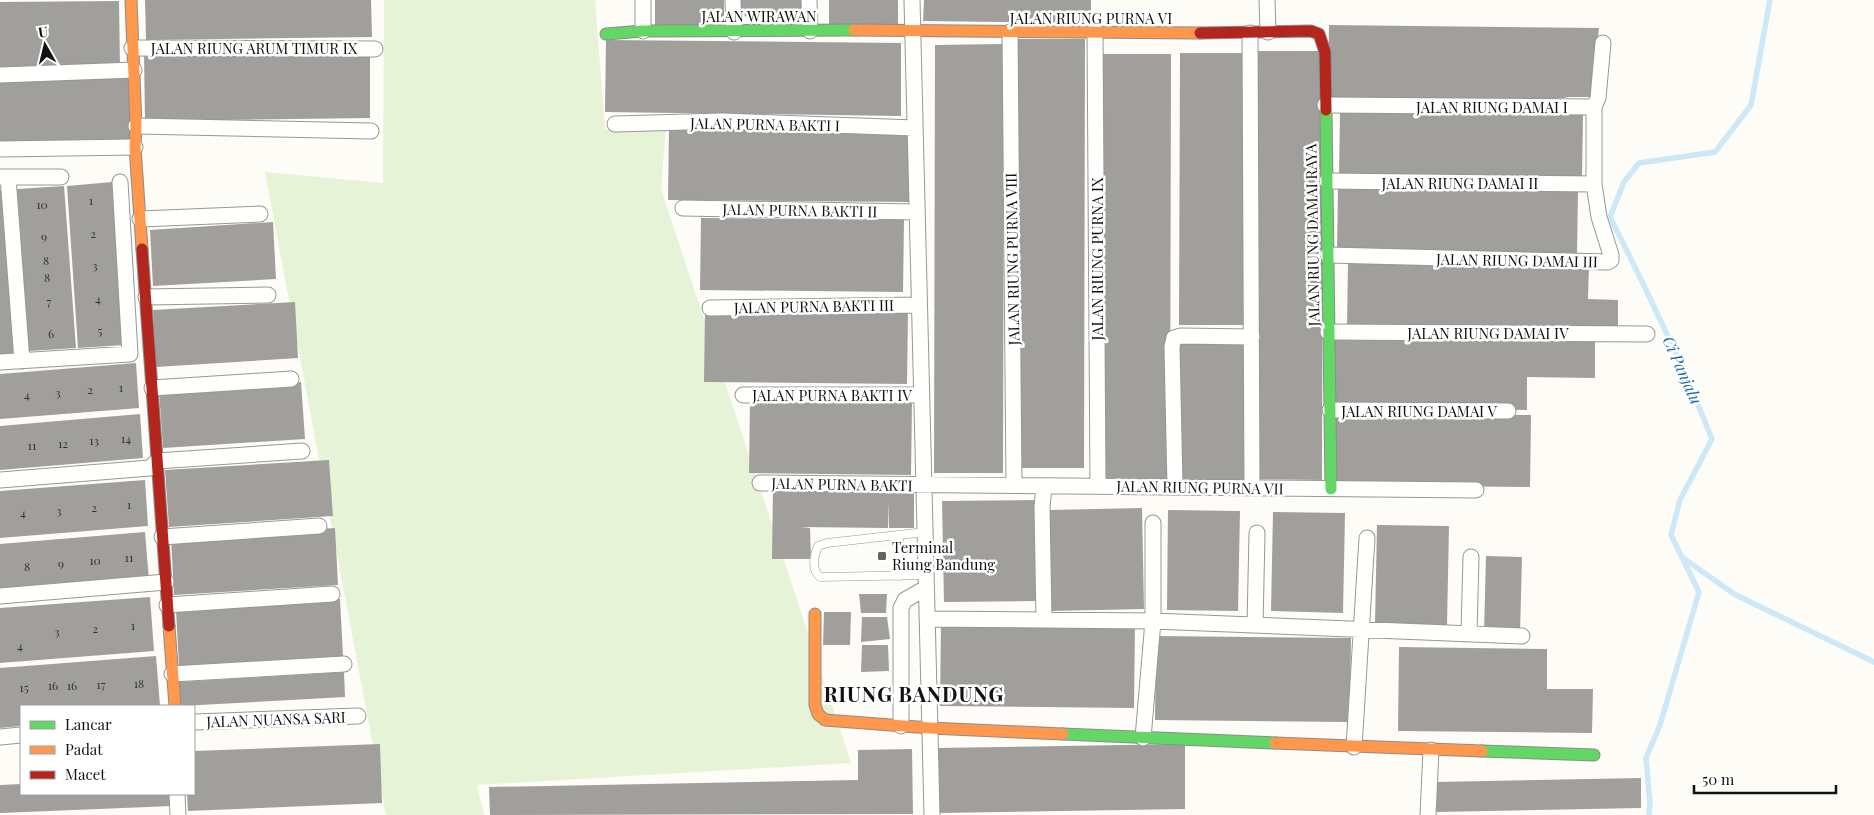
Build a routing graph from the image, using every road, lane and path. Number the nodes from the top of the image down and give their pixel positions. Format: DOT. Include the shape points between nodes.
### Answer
graph roads {
  1 [pos="131,0"];
  2 [pos="643,0"];
  3 [pos="733,0"];
  4 [pos="809,0"];
  5 [pos="912,0"];
  6 [pos="1266,0"];
  7 [pos="913,30"];
  8 [pos="643,31"];
  9 [pos="810,31"];
  10 [pos="734,32"];
  11 [pos="1010,32"];
  12 [pos="1095,32"];
  13 [pos="1268,32"];
  14 [pos="606,34"];
  15 [pos="1250,34"];
  16 [pos="1604,43"];
  17 [pos="132,48"];
  18 [pos="375,49"];
  19 [pos="134,70"];
  20 [pos="0,75"];
  21 [pos="1325,105"];
  22 [pos="1594,107"];
  23 [pos="615,124"];
  24 [pos="136,126"];
  25 [pos="915,128"];
  26 [pos="371,131"];
  27 [pos="135,147"];
  28 [pos="0,149"];
  29 [pos="4,177"];
  30 [pos="61,177"];
  31 [pos="120,182"];
  32 [pos="1327,182"];
  33 [pos="1594,184"];
  34 [pos="683,208"];
  35 [pos="917,212"];
  36 [pos="260,214"];
  37 [pos="140,219"];
  38 [pos="1328,256"];
  39 [pos="268,295"];
  40 [pos="146,297"];
  41 [pos="919,305"];
  42 [pos="710,308"];
  43 [pos="1328,332"];
  44 [pos="1647,334"];
  45 [pos="1252,337"];
  46 [pos="22,361"];
  47 [pos="0,362"];
  48 [pos="291,379"];
  49 [pos="152,388"];
  50 [pos="743,395"];
  51 [pos="921,395"];
  52 [pos="1330,410"];
  53 [pos="1508,411"];
  54 [pos="302,451"];
  55 [pos="153,465"];
  56 [pos="0,480"];
  57 [pos="760,482"];
  58 [pos="924,485"];
  59 [pos="1014,485"];
  60 [pos="1098,486"];
  61 [pos="1175,487"];
  62 [pos="1044,488"];
  63 [pos="1252,488"];
  64 [pos="1331,488"];
  65 [pos="1476,490"];
  66 [pos="1154,523"];
  67 [pos="319,526"];
  68 [pos="925,532"];
  69 [pos="1257,533"];
  70 [pos="899,535"];
  71 [pos="162,537"];
  72 [pos="1367,538"];
  73 [pos="1470,557"];
  74 [pos="899,576"];
  75 [pos="166,582"];
  76 [pos="926,582"];
  77 [pos="332,594"];
  78 [pos="0,596"];
  79 [pos="167,605"];
  80 [pos="816,614"];
  81 [pos="927,619"];
  82 [pos="1044,620"];
  83 [pos="1153,622"];
  84 [pos="1255,625"];
  85 [pos="1361,629"];
  86 [pos="1469,633"];
  87 [pos="1522,636"];
  88 [pos="344,664"];
  89 [pos="172,674"];
  90 [pos="174,705"];
  91 [pos="358,716"];
  92 [pos="195,722"];
  93 [pos="900,726"];
  94 [pos="930,728"];
  95 [pos="20,735"];
  96 [pos="0,737"];
  97 [pos="1143,738"];
  98 [pos="1354,748"];
  99 [pos="1431,750"];
  100 [pos="1594,755"];
  101 [pos="177,795"];
  102 [pos="178,815"];
  103 [pos="932,815"];
  104 [pos="1428,815"];
  1 -- 17 [label="street"];
  2 -- 8 [label="street"];
  3 -- 10 [label="street"];
  4 -- 9 [label="street"];
  5 -- 7 [label="street"];
  6 -- 13 [label="street"];
  7 -- 9 [label="street, JALAN WIRAWAN"];
  7 -- 11 [label="street, JALAN RIUNG PURNA VI"];
  7 -- 25 [label="street"];
  8 -- 10 [label="street, JALAN WIRAWAN"];
  8 -- 14 [label="street, JALAN WIRAWAN"];
  9 -- 10 [label="street, JALAN WIRAWAN"];
  11 -- 12 [label="street, JALAN RIUNG PURNA VI"];
  11 -- 59 [label="street, JALAN RIUNG PURNA VIII"];
  12 -- 15 [label="street, JALAN RIUNG PURNA VI"];
  12 -- 60 [label="street, JALAN RIUNG PURNA IX"];
  13 -- 15 [label="street, JALAN RIUNG PURNA VI"];
  13 -- 21 [label="street, JALAN RIUNG DAMAI RAYA" via="1311,31 1319,34 1324,52"];
  15 -- 45 [label="street"];
  16 -- 22 [label="street" via="1598,98"];
  17 -- 18 [label="street, JALAN RIUNG ARUM TIMUR IX"];
  17 -- 19 [label="street"];
  19 -- 20 [label="street"];
  19 -- 24 [label="street"];
  21 -- 22 [label="street, JALAN RIUNG DAMAI I"];
  21 -- 32 [label="street, JALAN RIUNG DAMAI RAYA"];
  22 -- 33 [label="street, JALAN RIUNG DAMAI III"];
  23 -- 25 [label="street, JALAN PURNA BAKTI I" via="722,120"];
  24 -- 26 [label="street"];
  24 -- 27 [label="street"];
  25 -- 35 [label="street"];
  27 -- 28 [label="street"];
  27 -- 37 [label="street"];
  29 -- 30 [label="street"];
  29 -- 46 [label="street"];
  31 -- 46 [label="street" via="130,354"];
  32 -- 33 [label="street, JALAN RIUNG DAMAI II"];
  32 -- 38 [label="street, JALAN RIUNG DAMAI RAYA"];
  33 -- 38 [label="street, JALAN RIUNG DAMAI III" via="1599,217 1611,255 1608,262"];
  34 -- 35 [label="street, JALAN PURNA BAKTI II"];
  35 -- 41 [label="street"];
  36 -- 37 [label="street"];
  37 -- 40 [label="street"];
  38 -- 43 [label="street, JALAN RIUNG DAMAI RAYA"];
  39 -- 40 [label="street"];
  40 -- 49 [label="street"];
  41 -- 42 [label="street, JALAN PURNA BAKTI III"];
  41 -- 51 [label="street"];
  43 -- 44 [label="street, JALAN RIUNG DAMAI IV"];
  43 -- 52 [label="street, JALAN RIUNG DAMAI RAYA"];
  45 -- 61 [label="street" via="1174,338"];
  45 -- 63 [label="street"];
  46 -- 47 [label="street"];
  48 -- 49 [label="street"];
  49 -- 55 [label="street"];
  50 -- 51 [label="street, JALAN PURNA BAKTI IV"];
  51 -- 58 [label="street"];
  52 -- 53 [label="street, JALAN RIUNG DAMAI V"];
  52 -- 64 [label="street, JALAN RIUNG DAMAI RAYA"];
  54 -- 55 [label="street"];
  55 -- 56 [label="street"];
  55 -- 71 [label="street"];
  57 -- 58 [label="street, JALAN PURNA BAKTI"];
  58 -- 59 [label="street, JALAN RIUNG PURNA VII"];
  58 -- 68 [label="street"];
  59 -- 62 [label="street, JALAN RIUNG PURNA VII"];
  60 -- 61 [label="street, JALAN RIUNG PURNA VII"];
  60 -- 62 [label="street, JALAN RIUNG PURNA VII"];
  61 -- 63 [label="street, JALAN RIUNG PURNA VII"];
  62 -- 82 [label="street"];
  63 -- 64 [label="street, JALAN RIUNG PURNA VII"];
  64 -- 65 [label="street, JALAN RIUNG PURNA VII"];
  66 -- 83 [label="street"];
  67 -- 71 [label="street"];
  68 -- 70 [label="lane"];
  68 -- 76 [label="street"];
  69 -- 84 [label="street"];
  70 -- 74 [label="lane"];
  70 -- 74 [label="lane" via="827,543 818,546 814,555 814,571 820,577"];
  71 -- 75 [label="street"];
  72 -- 85 [label="street"];
  73 -- 86 [label="street"];
  74 -- 76 [label="lane"];
  75 -- 78 [label="street"];
  75 -- 79 [label="street"];
  76 -- 81 [label="street"];
  76 -- 93 [label="street" via="905,600 901,608"];
  77 -- 79 [label="street"];
  79 -- 89 [label="street"];
  80 -- 93 [label="street" via="815,705 818,714 825,720"];
  81 -- 82 [label="street"];
  81 -- 94 [label="street"];
  82 -- 83 [label="street"];
  83 -- 84 [label="street"];
  83 -- 97 [label="street"];
  84 -- 85 [label="street"];
  85 -- 86 [label="street"];
  85 -- 98 [label="street"];
  86 -- 87 [label="street"];
  88 -- 89 [label="street"];
  89 -- 90 [label="street"];
  91 -- 92 [label="street, JALAN NUANSA SARI"];
  93 -- 94 [label="street"];
  94 -- 97 [label="street"];
  94 -- 103 [label="street"];
  95 -- 96 [label="street"];
  97 -- 98 [label="street"];
  98 -- 99 [label="street"];
  99 -- 100 [label="street"];
  99 -- 104 [label="street"];
  101 -- 102 [label="street"];
}
